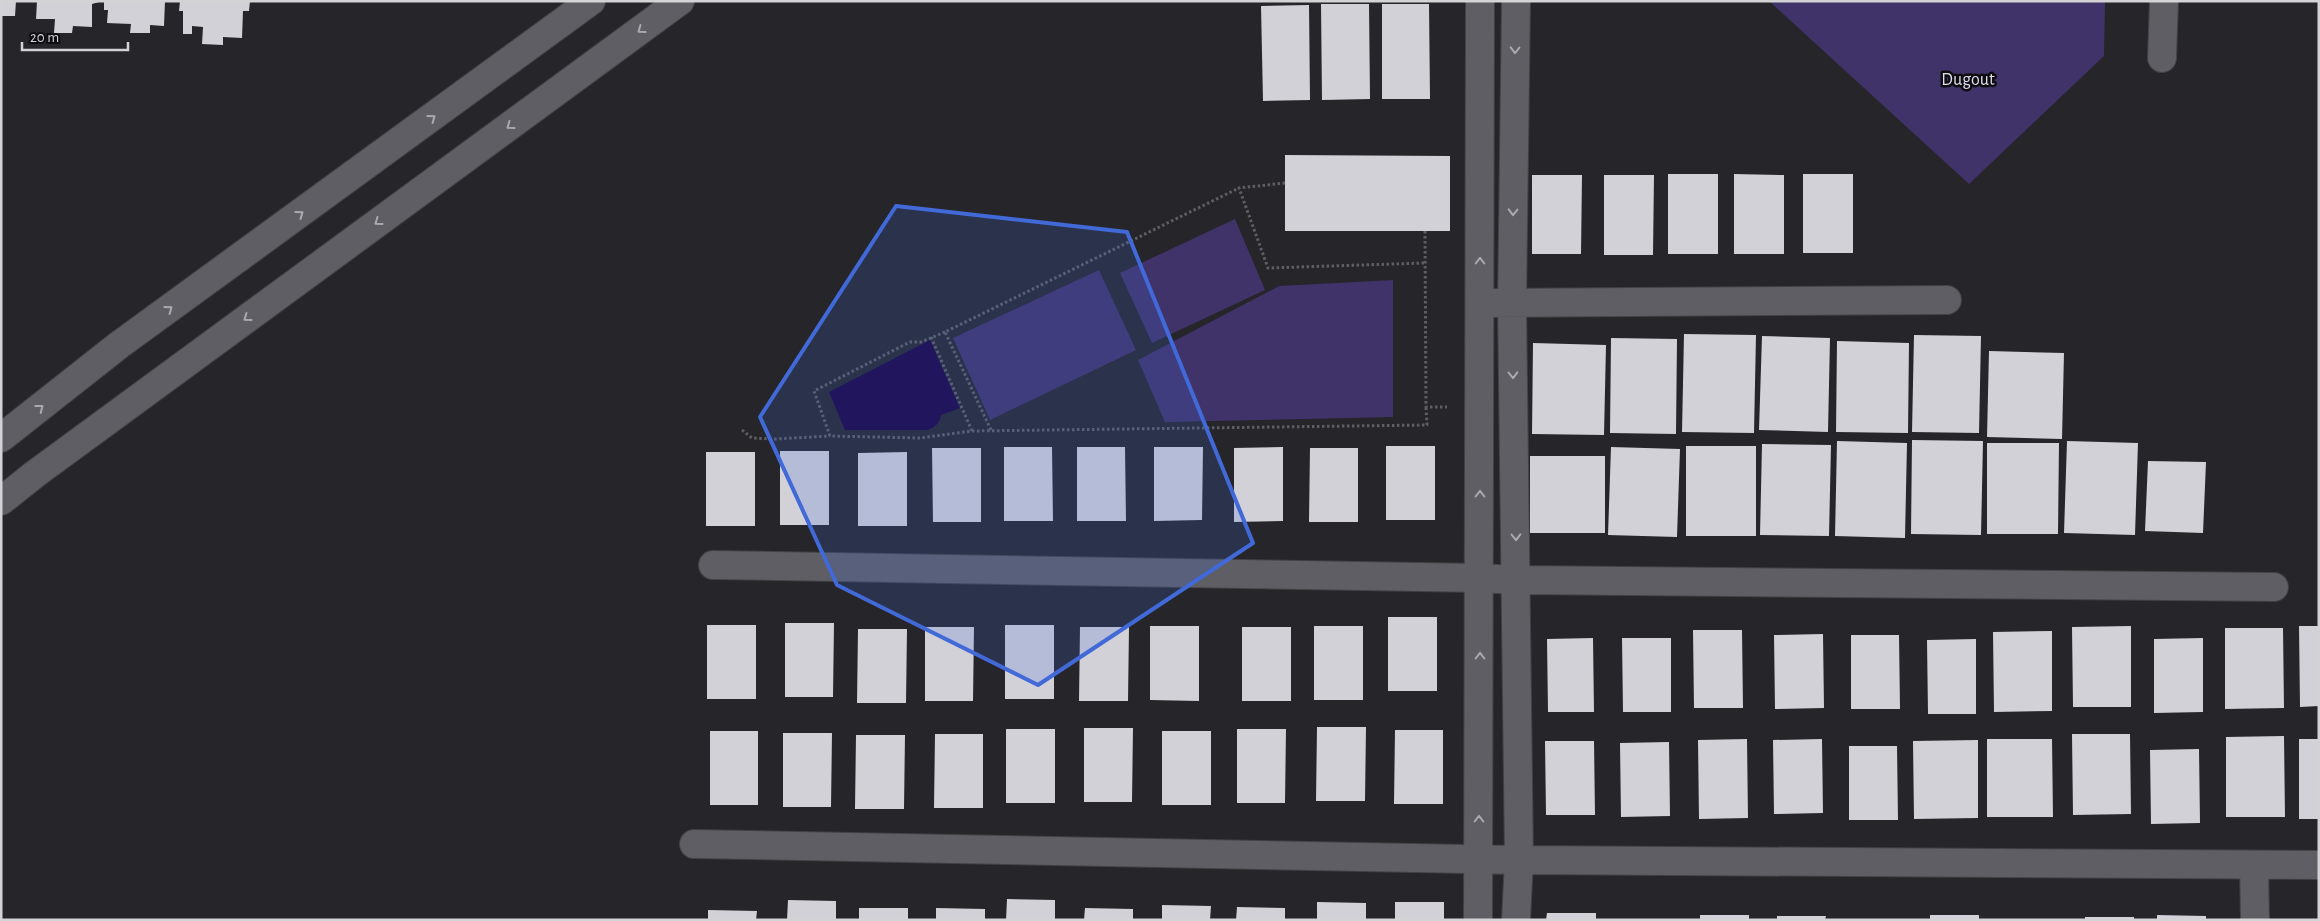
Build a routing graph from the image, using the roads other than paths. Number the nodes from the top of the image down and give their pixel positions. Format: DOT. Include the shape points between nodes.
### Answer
graph roads {
  1 [pos="591,1"];
  2 [pos="680,1"];
  3 [pos="1480,1"];
  4 [pos="1516,1"];
  5 [pos="2164,1"];
  6 [pos="2162,58"];
  7 [pos="1946,300"];
  8 [pos="1480,302"];
  9 [pos="1512,304"];
  10 [pos="1,438"];
  11 [pos="1,501"];
  12 [pos="713,566"];
  13 [pos="1480,578"];
  14 [pos="1516,580"];
  15 [pos="2274,587"];
  16 [pos="694,844"];
  17 [pos="1479,859"];
  18 [pos="1519,860"];
  19 [pos="2254,865"];
  20 [pos="2319,865"];
  21 [pos="1478,920"];
  22 [pos="1516,920"];
  23 [pos="2255,920"];
  10 -- 1 [label="street, one-way" via="119,345"];
  2 -- 11 [label="street, one-way"];
  8 -- 3 [label="street, one-way"];
  4 -- 9 [label="street, one-way"];
  5 -- 6 [label="street"];
  7 -- 9 [label="street"];
  8 -- 9 [label="street"];
  13 -- 8 [label="street, one-way"];
  9 -- 14 [label="street, one-way"];
  12 -- 13 [label="street"];
  13 -- 14 [label="street"];
  17 -- 13 [label="street, one-way"];
  14 -- 15 [label="street"];
  14 -- 18 [label="street"];
  16 -- 17 [label="street"];
  17 -- 18 [label="street"];
  17 -- 21 [label="street"];
  18 -- 19 [label="street"];
  18 -- 22 [label="street"];
  19 -- 20 [label="street"];
  19 -- 23 [label="street"];
}
